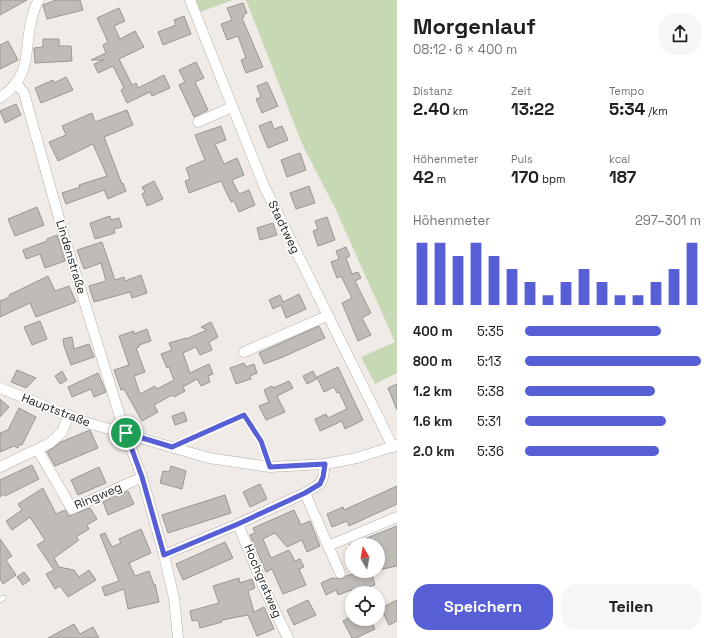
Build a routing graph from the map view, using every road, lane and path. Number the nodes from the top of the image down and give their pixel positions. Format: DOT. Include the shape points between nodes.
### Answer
graph roads {
  1 [pos="38,0"];
  2 [pos="190,0"];
  3 [pos="16,83"];
  4 [pos="0,98"];
  5 [pos="232,107"];
  6 [pos="198,122"];
  7 [pos="327,316"];
  8 [pos="244,352"];
  9 [pos="0,388"];
  10 [pos="69,415"];
  11 [pos="126,433"];
  12 [pos="395,446"];
  13 [pos="172,447"];
  14 [pos="38,450"];
  15 [pos="325,464"];
  16 [pos="0,467"];
  17 [pos="270,467"];
  18 [pos="142,477"];
  19 [pos="305,493"];
  20 [pos="397,517"];
  21 [pos="238,524"];
  22 [pos="328,546"];
  23 [pos="164,555"];
  24 [pos="340,573"];
  25 [pos="176,637"];
  26 [pos="288,638"];
  1 -- 3 [label="street" via="29,30 23,73"];
  2 -- 5 [label="street, Stadtweg"];
  3 -- 4 [label="street"];
  3 -- 11 [label="street, Lindenstraße" via="24,93 64,236"];
  5 -- 6 [label="street"];
  5 -- 7 [label="street, Stadtweg" via="264,186"];
  7 -- 8 [label="street"];
  7 -- 12 [label="street, Stadtweg"];
  9 -- 10 [label="street, Hauptstraße"];
  10 -- 11 [label="street, Hauptstraße"];
  10 -- 14 [label="street" via="62,432"];
  11 -- 13 [label="street, Hauptstraße"];
  11 -- 18 [label="street, Lindenstraße"];
  12 -- 15 [label="street, Hauptstraße" via="357,458"];
  13 -- 17 [label="street, Hauptstraße" via="209,458"];
  13 -- 17 [label="lane" via="244,415 261,441"];
  14 -- 16 [label="street"];
  14 -- 18 [label="street, Ringweg" via="72,509"];
  15 -- 17 [label="street, Hauptstraße"];
  15 -- 19 [label="street" via="320,484"];
  18 -- 23 [label="street, Lindenstraße"];
  19 -- 21 [label="street"];
  19 -- 22 [label="street"];
  20 -- 22 [label="street"];
  21 -- 23 [label="street"];
  21 -- 26 [label="street, Hochgratweg"];
  22 -- 24 [label="street"];
  23 -- 25 [label="street, Lindenstraße" via="174,598"];
}
